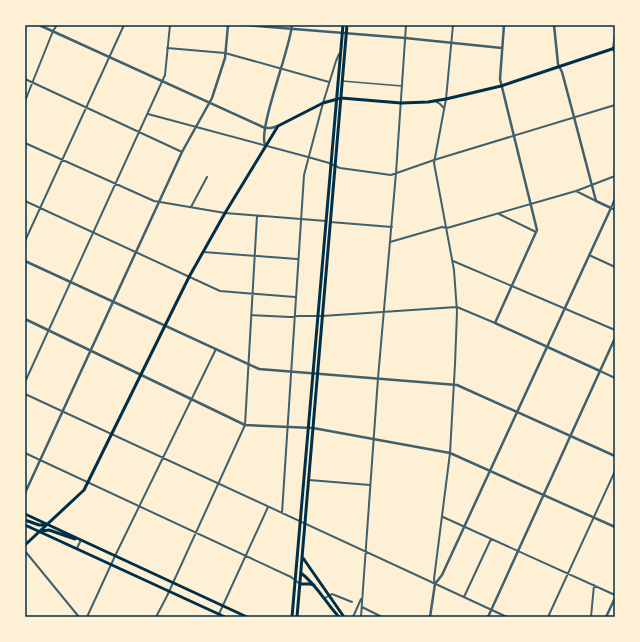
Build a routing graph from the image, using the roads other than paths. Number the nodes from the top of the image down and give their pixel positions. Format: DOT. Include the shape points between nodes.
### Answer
graph roads {
  1 [pos="40,25"];
  2 [pos="57,25"];
  3 [pos="124,25"];
  4 [pos="170,25"];
  5 [pos="228,25"];
  6 [pos="246,25"];
  7 [pos="292,25"];
  8 [pos="343,25"];
  9 [pos="347,25"];
  10 [pos="406,25"];
  11 [pos="453,25"];
  12 [pos="504,25"];
  13 [pos="554,25"];
  14 [pos="292,29"];
  15 [pos="53,31"];
  16 [pos="344,33"];
  17 [pos="615,33"];
  18 [pos="405,38"];
  19 [pos="452,42"];
  20 [pos="167,48"];
  21 [pos="502,48"];
  22 [pos="614,49"];
  23 [pos="341,52"];
  24 [pos="615,53"];
  25 [pos="225,54"];
  26 [pos="109,56"];
  27 [pos="559,67"];
  28 [pos="281,69"];
  29 [pos="25,79"];
  30 [pos="342,80"];
  31 [pos="162,81"];
  32 [pos="330,82"];
  33 [pos="33,83"];
  34 [pos="402,86"];
  35 [pos="501,86"];
  36 [pos="341,98"];
  37 [pos="446,99"];
  38 [pos="337,100"];
  39 [pos="25,101"];
  40 [pos="434,101"];
  41 [pos="210,103"];
  42 [pos="401,103"];
  43 [pos="323,104"];
  44 [pos="615,104"];
  45 [pos="86,107"];
  46 [pos="444,110"];
  47 [pos="148,114"];
  48 [pos="574,117"];
  49 [pos="278,126"];
  50 [pos="196,128"];
  51 [pos="265,128"];
  52 [pos="140,132"];
  53 [pos="514,135"];
  54 [pos="25,143"];
  55 [pos="265,145"];
  56 [pos="182,152"];
  57 [pos="308,157"];
  58 [pos="61,159"];
  59 [pos="434,160"];
  60 [pos="333,165"];
  61 [pos="396,173"];
  62 [pos="615,176"];
  63 [pos="207,177"];
  64 [pos="116,184"];
  65 [pos="592,184"];
  66 [pos="576,191"];
  67 [pos="615,198"];
  68 [pos="25,201"];
  69 [pos="596,201"];
  70 [pos="159,202"];
  71 [pos="532,204"];
  72 [pos="191,207"];
  73 [pos="40,208"];
  74 [pos="611,208"];
  75 [pos="615,210"];
  76 [pos="225,213"];
  77 [pos="498,214"];
  78 [pos="257,216"];
  79 [pos="300,220"];
  80 [pos="326,221"];
  81 [pos="330,222"];
  82 [pos="392,228"];
  83 [pos="447,228"];
  84 [pos="94,232"];
  85 [pos="537,232"];
  86 [pos="25,241"];
  87 [pos="390,242"];
  88 [pos="203,252"];
  89 [pos="136,253"];
  90 [pos="589,255"];
  91 [pos="255,256"];
  92 [pos="298,259"];
  93 [pos="25,261"];
  94 [pos="453,261"];
  95 [pos="615,267"];
  96 [pos="189,277"];
  97 [pos="71,282"];
  98 [pos="512,286"];
  99 [pos="253,294"];
  100 [pos="295,297"];
  101 [pos="113,302"];
  102 [pos="457,307"];
  103 [pos="564,309"];
  104 [pos="384,311"];
  105 [pos="251,315"];
  106 [pos="295,316"];
  107 [pos="317,316"];
  108 [pos="322,316"];
  109 [pos="25,319"];
  110 [pos="495,323"];
  111 [pos="165,325"];
  112 [pos="49,330"];
  113 [pos="615,330"];
  114 [pos="615,338"];
  115 [pos="547,347"];
  116 [pos="216,349"];
  117 [pos="90,350"];
  118 [pos="248,364"];
  119 [pos="291,371"];
  120 [pos="600,371"];
  121 [pos="313,373"];
  122 [pos="318,373"];
  123 [pos="141,375"];
  124 [pos="378,378"];
  125 [pos="615,378"];
  126 [pos="25,382"];
  127 [pos="454,385"];
  128 [pos="25,394"];
  129 [pos="192,399"];
  130 [pos="62,411"];
  131 [pos="517,412"];
  132 [pos="245,425"];
  133 [pos="287,427"];
  134 [pos="308,428"];
  135 [pos="313,428"];
  136 [pos="111,434"];
  137 [pos="571,436"];
  138 [pos="374,439"];
  139 [pos="25,453"];
  140 [pos="450,453"];
  141 [pos="615,456"];
  142 [pos="163,458"];
  143 [pos="40,460"];
  144 [pos="490,471"];
  145 [pos="615,471"];
  146 [pos="309,480"];
  147 [pos="88,482"];
  148 [pos="219,484"];
  149 [pos="370,485"];
  150 [pos="25,493"];
  151 [pos="544,495"];
  152 [pos="139,506"];
  153 [pos="268,507"];
  154 [pos="282,513"];
  155 [pos="25,514"];
  156 [pos="443,517"];
  157 [pos="594,518"];
  158 [pos="25,520"];
  159 [pos="300,522"];
  160 [pos="305,524"];
  161 [pos="25,525"];
  162 [pos="48,525"];
  163 [pos="464,527"];
  164 [pos="615,527"];
  165 [pos="40,532"];
  166 [pos="196,533"];
  167 [pos="491,539"];
  168 [pos="79,540"];
  169 [pos="25,545"];
  170 [pos="77,548"];
  171 [pos="25,551"];
  172 [pos="365,551"];
  173 [pos="518,551"];
  174 [pos="115,556"];
  175 [pos="246,556"];
  176 [pos="303,558"];
  177 [pos="111,565"];
  178 [pos="297,569"];
  179 [pos="301,573"];
  180 [pos="568,573"];
  181 [pos="296,580"];
  182 [pos="173,582"];
  183 [pos="300,584"];
  184 [pos="435,584"];
  185 [pos="594,585"];
  186 [pos="315,586"];
  187 [pos="169,591"];
  188 [pos="329,595"];
  189 [pos="615,595"];
  190 [pos="464,597"];
  191 [pos="325,598"];
  192 [pos="362,598"];
  193 [pos="615,598"];
  194 [pos="352,602"];
  195 [pos="223,606"];
  196 [pos="362,607"];
  197 [pos="491,610"];
  198 [pos="219,614"];
  199 [pos="337,616"];
  200 [pos="79,617"];
  201 [pos="87,617"];
  202 [pos="156,617"];
  203 [pos="225,617"];
  204 [pos="246,617"];
  205 [pos="292,617"];
  206 [pos="297,617"];
  207 [pos="344,617"];
  208 [pos="353,617"];
  209 [pos="361,617"];
  210 [pos="382,617"];
  211 [pos="430,617"];
  212 [pos="488,617"];
  213 [pos="507,617"];
  214 [pos="548,617"];
  215 [pos="591,617"];
  216 [pos="606,617"];
  1 -- 15 [label="street"];
  2 -- 15 [label="street"];
  3 -- 26 [label="street"];
  4 -- 20 [label="street"];
  5 -- 25 [label="street"];
  6 -- 14 [label="street"];
  7 -- 14 [label="street"];
  8 -- 16 [label="main road"];
  9 -- 16 [label="main road"];
  10 -- 18 [label="street"];
  11 -- 19 [label="street"];
  12 -- 21 [label="street"];
  13 -- 27 [label="street"];
  14 -- 16 [label="street"];
  14 -- 28 [label="street"];
  15 -- 26 [label="street"];
  15 -- 33 [label="street"];
  16 -- 18 [label="street"];
  16 -- 23 [label="main road"];
  16 -- 30 [label="main road"];
  17 -- 22 [label="street"];
  18 -- 19 [label="street"];
  18 -- 34 [label="street"];
  19 -- 21 [label="street"];
  19 -- 37 [label="street"];
  20 -- 25 [label="street"];
  20 -- 31 [label="street" via="165,75"];
  21 -- 35 [label="street"];
  22 -- 24 [label="street"];
  22 -- 27 [label="main road"];
  23 -- 32 [label="street"];
  23 -- 38 [label="main road"];
  25 -- 28 [label="street"];
  25 -- 41 [label="street"];
  26 -- 31 [label="street"];
  26 -- 45 [label="street"];
  27 -- 35 [label="main road"];
  27 -- 48 [label="street"];
  28 -- 32 [label="street"];
  28 -- 51 [label="street"];
  29 -- 33 [label="street"];
  30 -- 34 [label="street"];
  30 -- 36 [label="main road"];
  31 -- 41 [label="street"];
  31 -- 47 [label="street"];
  32 -- 43 [label="street"];
  33 -- 39 [label="street"];
  33 -- 45 [label="street"];
  34 -- 42 [label="street"];
  35 -- 37 [label="main road"];
  35 -- 53 [label="street"];
  36 -- 38 [label="main road"];
  36 -- 42 [label="main road"];
  36 -- 60 [label="main road"];
  37 -- 40 [label="main road"];
  37 -- 46 [label="street"];
  38 -- 43 [label="main road"];
  38 -- 60 [label="main road"];
  40 -- 42 [label="main road"];
  40 -- 46 [label="street"];
  41 -- 50 [label="street"];
  41 -- 51 [label="street"];
  42 -- 61 [label="street"];
  43 -- 49 [label="main road"];
  43 -- 57 [label="street"];
  44 -- 48 [label="street"];
  45 -- 52 [label="street"];
  45 -- 58 [label="street"];
  46 -- 59 [label="street"];
  47 -- 50 [label="street"];
  47 -- 52 [label="street"];
  48 -- 53 [label="street"];
  48 -- 65 [label="street"];
  49 -- 51 [label="street"];
  49 -- 55 [label="main road"];
  50 -- 55 [label="street"];
  50 -- 56 [label="street"];
  51 -- 55 [label="street"];
  52 -- 56 [label="street"];
  52 -- 64 [label="street"];
  53 -- 59 [label="street"];
  53 -- 71 [label="street"];
  54 -- 58 [label="street"];
  55 -- 57 [label="street"];
  55 -- 76 [label="main road"];
  56 -- 70 [label="street"];
  57 -- 60 [label="street"];
  57 -- 79 [label="street"];
  58 -- 64 [label="street"];
  58 -- 73 [label="street"];
  59 -- 61 [label="street"];
  59 -- 83 [label="street"];
  60 -- 61 [label="street" via="390,175"];
  60 -- 80 [label="main road"];
  60 -- 81 [label="main road"];
  61 -- 82 [label="street"];
  62 -- 65 [label="street"];
  63 -- 72 [label="street"];
  64 -- 70 [label="street"];
  64 -- 84 [label="street"];
  65 -- 66 [label="street"];
  65 -- 69 [label="street"];
  66 -- 69 [label="street"];
  66 -- 71 [label="street"];
  67 -- 74 [label="street"];
  68 -- 73 [label="street"];
  69 -- 74 [label="street"];
  70 -- 72 [label="street"];
  70 -- 89 [label="street"];
  71 -- 77 [label="street"];
  71 -- 85 [label="street"];
  72 -- 76 [label="street"];
  73 -- 84 [label="street"];
  73 -- 86 [label="street"];
  74 -- 75 [label="street"];
  74 -- 90 [label="street"];
  76 -- 78 [label="street"];
  76 -- 88 [label="main road"];
  77 -- 83 [label="street"];
  77 -- 85 [label="street"];
  78 -- 79 [label="street"];
  78 -- 91 [label="street"];
  79 -- 80 [label="street"];
  79 -- 92 [label="street"];
  80 -- 81 [label="street"];
  80 -- 107 [label="main road"];
  81 -- 82 [label="street"];
  81 -- 108 [label="main road"];
  82 -- 87 [label="street"];
  83 -- 87 [label="street" via="442,227"];
  83 -- 94 [label="street"];
  84 -- 89 [label="street"];
  84 -- 97 [label="street"];
  85 -- 98 [label="street"];
  87 -- 104 [label="street"];
  88 -- 91 [label="street"];
  88 -- 96 [label="main road"];
  89 -- 96 [label="street"];
  89 -- 101 [label="street"];
  90 -- 95 [label="street"];
  90 -- 103 [label="street"];
  91 -- 92 [label="street"];
  91 -- 99 [label="street"];
  92 -- 100 [label="street"];
  93 -- 97 [label="street"];
  94 -- 98 [label="street"];
  94 -- 102 [label="street"];
  96 -- 99 [label="street" via="220,291"];
  96 -- 111 [label="main road"];
  97 -- 101 [label="street"];
  97 -- 112 [label="street"];
  98 -- 103 [label="street"];
  98 -- 110 [label="street"];
  99 -- 100 [label="street"];
  99 -- 105 [label="street"];
  100 -- 106 [label="street"];
  101 -- 111 [label="street"];
  101 -- 117 [label="street"];
  102 -- 104 [label="street"];
  102 -- 110 [label="street"];
  102 -- 127 [label="street"];
  103 -- 113 [label="street"];
  103 -- 115 [label="street"];
  104 -- 108 [label="street"];
  104 -- 124 [label="street"];
  105 -- 106 [label="street" via="290,318"];
  105 -- 118 [label="street"];
  106 -- 107 [label="street"];
  106 -- 119 [label="street"];
  107 -- 108 [label="street"];
  107 -- 121 [label="main road"];
  108 -- 122 [label="main road"];
  109 -- 112 [label="street"];
  110 -- 115 [label="street"];
  111 -- 116 [label="street"];
  111 -- 123 [label="main road"];
  112 -- 117 [label="street"];
  112 -- 126 [label="street"];
  114 -- 120 [label="street"];
  115 -- 120 [label="street"];
  115 -- 131 [label="street"];
  116 -- 118 [label="street"];
  116 -- 129 [label="street"];
  117 -- 123 [label="street"];
  117 -- 130 [label="street"];
  118 -- 119 [label="street" via="262,370"];
  118 -- 132 [label="street"];
  119 -- 121 [label="street"];
  119 -- 133 [label="street"];
  120 -- 125 [label="street"];
  120 -- 137 [label="street"];
  121 -- 122 [label="street"];
  121 -- 134 [label="main road"];
  122 -- 124 [label="street"];
  122 -- 135 [label="main road"];
  123 -- 129 [label="street"];
  123 -- 136 [label="main road"];
  124 -- 127 [label="street"];
  124 -- 138 [label="street"];
  127 -- 131 [label="street"];
  127 -- 140 [label="street"];
  128 -- 130 [label="street"];
  129 -- 132 [label="street"];
  129 -- 142 [label="street"];
  130 -- 136 [label="street"];
  130 -- 143 [label="street"];
  131 -- 137 [label="street"];
  131 -- 144 [label="street"];
  132 -- 133 [label="street"];
  132 -- 148 [label="street"];
  133 -- 134 [label="street"];
  133 -- 154 [label="street"];
  134 -- 135 [label="street"];
  134 -- 159 [label="main road"];
  135 -- 138 [label="street"];
  135 -- 146 [label="main road"];
  136 -- 142 [label="street"];
  136 -- 147 [label="main road"];
  137 -- 141 [label="street"];
  137 -- 151 [label="street"];
  138 -- 140 [label="street"];
  138 -- 149 [label="street"];
  139 -- 143 [label="street"];
  140 -- 144 [label="street"];
  140 -- 156 [label="street"];
  142 -- 148 [label="street"];
  142 -- 152 [label="street"];
  143 -- 147 [label="street"];
  143 -- 150 [label="street"];
  144 -- 151 [label="street"];
  144 -- 163 [label="street"];
  145 -- 157 [label="street"];
  146 -- 149 [label="street"];
  146 -- 160 [label="main road"];
  147 -- 152 [label="street"];
  147 -- 162 [label="main road" via="81,494"];
  148 -- 153 [label="street"];
  148 -- 166 [label="street"];
  149 -- 172 [label="street"];
  151 -- 157 [label="street"];
  151 -- 173 [label="street"];
  152 -- 166 [label="street"];
  152 -- 174 [label="street"];
  153 -- 154 [label="street"];
  153 -- 175 [label="street"];
  154 -- 159 [label="street"];
  155 -- 162 [label="main road"];
  156 -- 163 [label="street"];
  156 -- 184 [label="street"];
  157 -- 164 [label="street"];
  157 -- 180 [label="street"];
  158 -- 162 [label="main road"];
  159 -- 160 [label="street"];
  159 -- 178 [label="main road"];
  160 -- 172 [label="street"];
  160 -- 176 [label="main road"];
  161 -- 165 [label="main road"];
  162 -- 165 [label="main road"];
  162 -- 168 [label="main road"];
  163 -- 167 [label="street"];
  163 -- 184 [label="street" via="442,575"];
  165 -- 168 [label="main road" via="49,530"];
  165 -- 169 [label="main road"];
  165 -- 170 [label="main road"];
  166 -- 175 [label="street"];
  166 -- 182 [label="street"];
  167 -- 173 [label="street"];
  167 -- 190 [label="street"];
  168 -- 170 [label="street"];
  168 -- 174 [label="main road"];
  170 -- 177 [label="main road"];
  171 -- 200 [label="street"];
  172 -- 184 [label="street"];
  172 -- 192 [label="street"];
  173 -- 180 [label="street"];
  173 -- 197 [label="street"];
  174 -- 177 [label="street"];
  174 -- 182 [label="main road"];
  175 -- 181 [label="street"];
  175 -- 195 [label="street"];
  176 -- 179 [label="main road"];
  176 -- 188 [label="main road"];
  177 -- 187 [label="main road"];
  177 -- 201 [label="street"];
  178 -- 179 [label="main road"];
  178 -- 181 [label="main road"];
  179 -- 183 [label="main road"];
  179 -- 186 [label="main road"];
  180 -- 185 [label="street"];
  180 -- 214 [label="street"];
  181 -- 183 [label="street"];
  181 -- 205 [label="main road"];
  182 -- 187 [label="street"];
  182 -- 195 [label="main road"];
  183 -- 186 [label="main road"];
  183 -- 206 [label="main road"];
  184 -- 190 [label="street"];
  184 -- 211 [label="street"];
  185 -- 189 [label="street"];
  185 -- 215 [label="street"];
  186 -- 191 [label="main road"];
  187 -- 198 [label="main road"];
  187 -- 202 [label="street"];
  188 -- 191 [label="street"];
  188 -- 194 [label="street" via="334,594"];
  188 -- 207 [label="main road"];
  190 -- 197 [label="street"];
  191 -- 199 [label="main road"];
  192 -- 196 [label="street"];
  192 -- 208 [label="street"];
  193 -- 216 [label="street"];
  195 -- 198 [label="street"];
  195 -- 204 [label="main road"];
  196 -- 209 [label="street"];
  196 -- 210 [label="street"];
  197 -- 212 [label="street"];
  197 -- 213 [label="street"];
  198 -- 203 [label="main road"];
}
